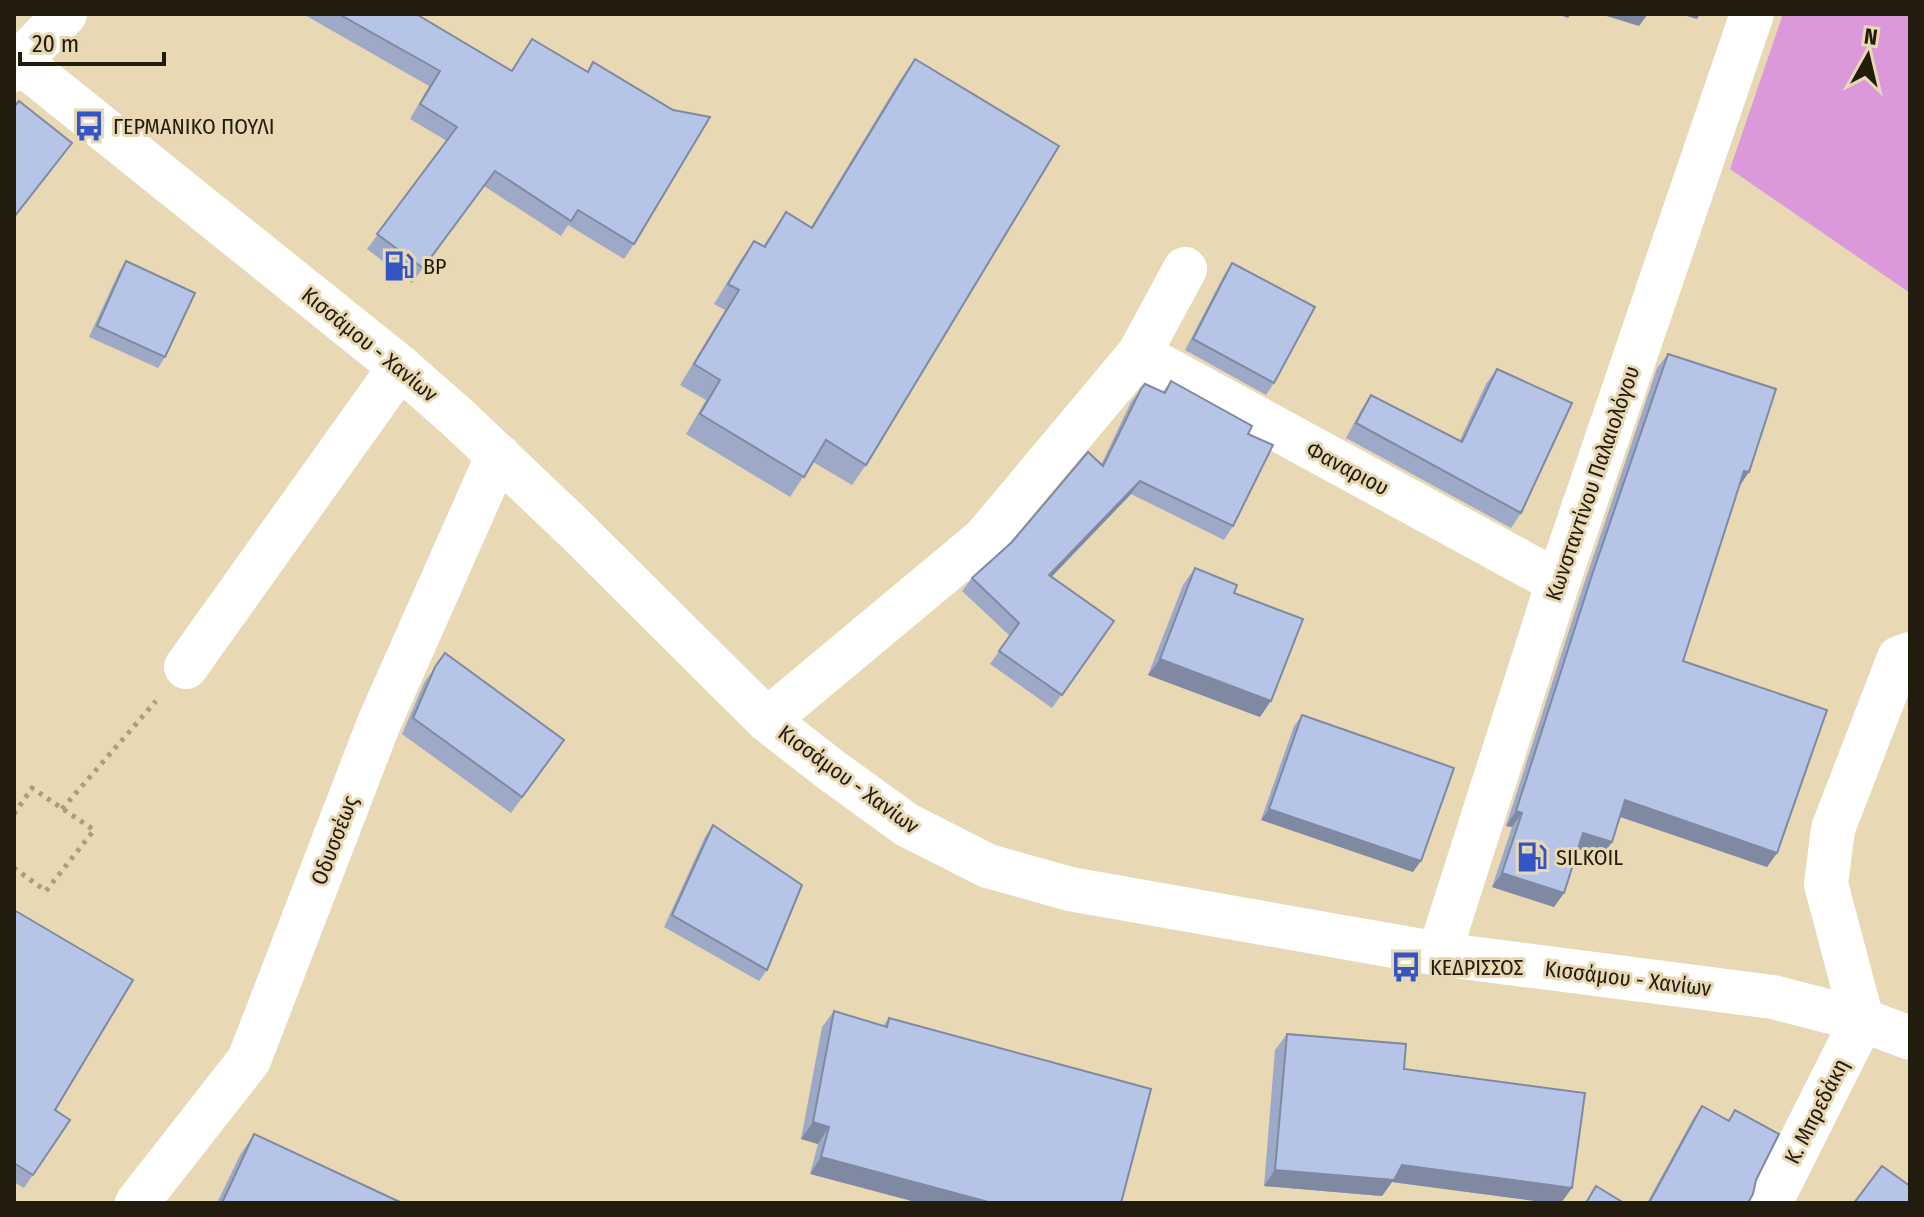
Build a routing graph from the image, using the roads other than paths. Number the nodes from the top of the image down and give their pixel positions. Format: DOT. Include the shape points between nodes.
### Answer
graph roads {
  1 [pos="65,14"];
  2 [pos="1752,14"];
  3 [pos="16,63"];
  4 [pos="1185,269"];
  5 [pos="1139,354"];
  6 [pos="400,367"];
  7 [pos="498,455"];
  8 [pos="1558,582"];
  9 [pos="1906,649"];
  10 [pos="186,667"];
  11 [pos="767,720"];
  12 [pos="1439,954"];
  13 [pos="1862,1020"];
  14 [pos="1910,1038"];
  15 [pos="137,1203"];
  16 [pos="1770,1203"];
  1 -- 3 [label="street"];
  2 -- 8 [label="street, Κωνσταντίνου Παλαιολόγου"];
  3 -- 6 [label="street, Κισσάμου - Χανίων"];
  4 -- 5 [label="street"];
  5 -- 8 [label="street, Φαναριου"];
  5 -- 11 [label="street" via="984,539"];
  6 -- 7 [label="street, Κισσάμου - Χανίων"];
  6 -- 10 [label="street"];
  7 -- 11 [label="street, Κισσάμου - Χανίων"];
  7 -- 15 [label="street, Οδυσσέως" via="379,723 249,1060"];
  8 -- 12 [label="street, Κωνσταντίνου Παλαιολόγου"];
  9 -- 13 [label="street" via="1833,829 1826,884"];
  11 -- 12 [label="street, Κισσάμου - Χανίων" via="907,825 988,866 1070,889"];
  12 -- 13 [label="street, Κισσάμου - Χανίων" via="1773,997"];
  13 -- 14 [label="street, Κισσάμου - Χανίων"];
  13 -- 16 [label="street, Κ. Μπρεδάκη"];
}
